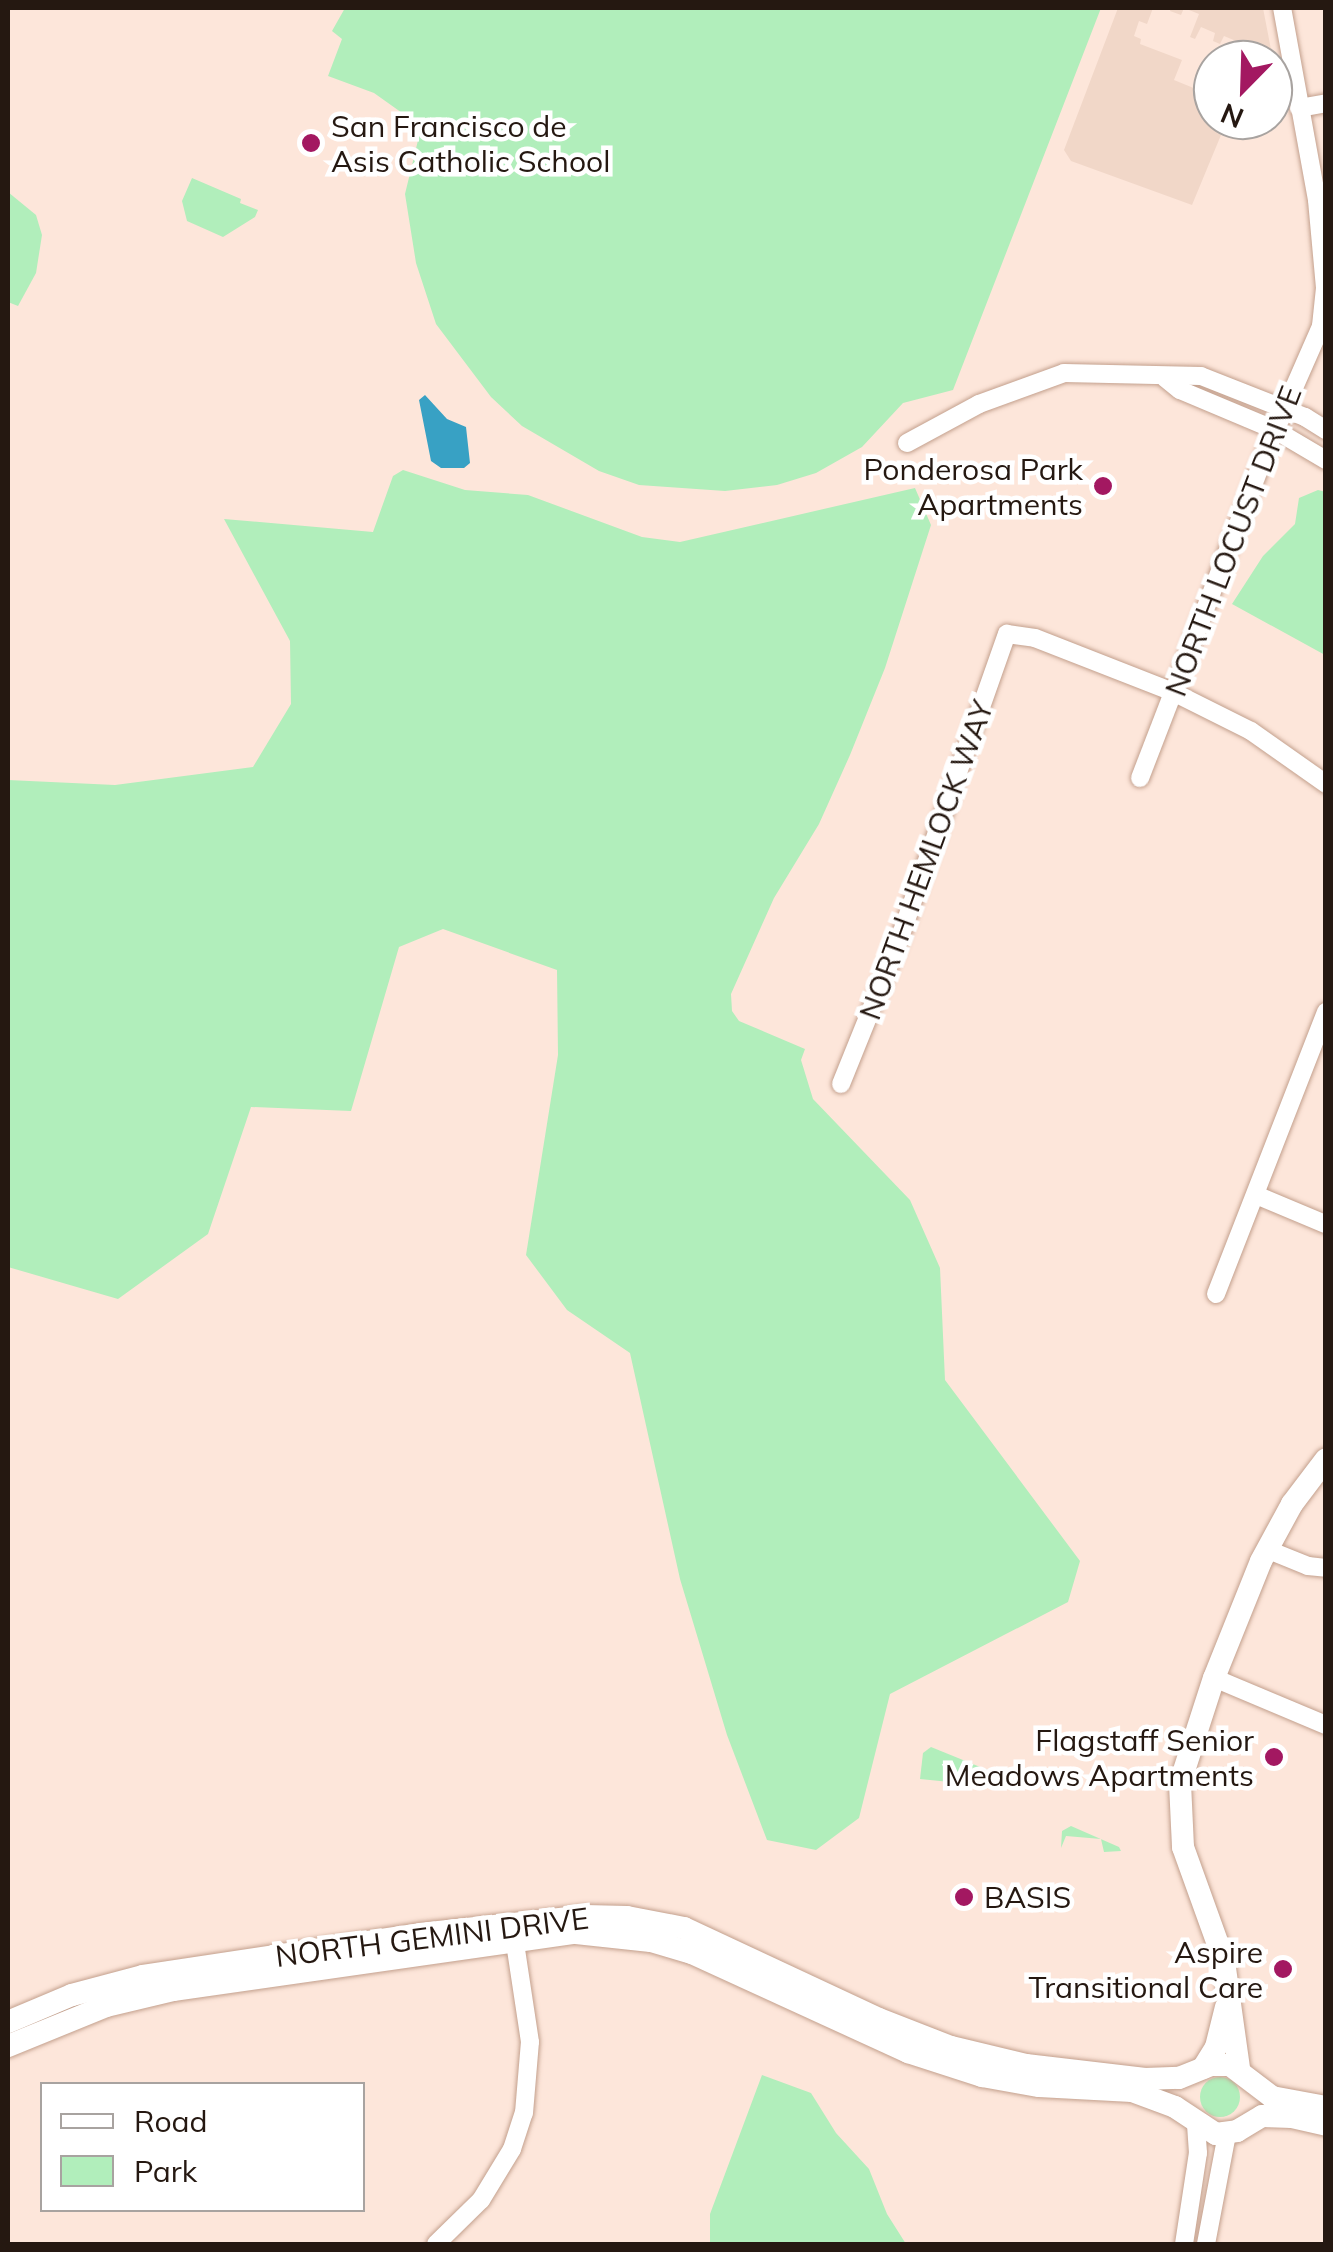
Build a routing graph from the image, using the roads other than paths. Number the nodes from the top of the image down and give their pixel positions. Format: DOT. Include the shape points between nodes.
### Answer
graph roads {
  1 [pos="1282,8"];
  2 [pos="1326,104"];
  3 [pos="1299,108"];
  4 [pos="1165,378"];
  5 [pos="1284,409"];
  6 [pos="1276,430"];
  7 [pos="1326,430"];
  8 [pos="907,443"];
  9 [pos="1326,460"];
  10 [pos="1174,693"];
  11 [pos="1140,778"];
  12 [pos="1326,784"];
  13 [pos="1326,1012"];
  14 [pos="841,1084"];
  15 [pos="1256,1194"];
  16 [pos="1325,1224"];
  17 [pos="1216,1294"];
  18 [pos="1326,1459"];
  19 [pos="1266,1549"];
  20 [pos="1326,1568"];
  21 [pos="1214,1678"];
  22 [pos="1326,1725"];
  23 [pos="514,1932"];
  24 [pos="1229,1994"];
  25 [pos="8,2022"];
  26 [pos="8,2046"];
  27 [pos="1200,2072"];
  28 [pos="1246,2076"];
  29 [pos="1326,2108"];
  30 [pos="1193,2119"];
  31 [pos="1326,2125"];
  32 [pos="1237,2129"];
  33 [pos="436,2244"];
  34 [pos="1184,2244"];
  35 [pos="1206,2244"];
  1 -- 3 [label="street, NORTH LOCUST DRIVE"];
  2 -- 3 [label="street"];
  3 -- 5 [label="street, NORTH LOCUST DRIVE" via="1325,288 1320,326"];
  4 -- 5 [label="street" via="1201,376"];
  4 -- 6 [label="street"];
  4 -- 8 [label="street" via="1064,373 978,404"];
  5 -- 6 [label="street, NORTH LOCUST DRIVE"];
  5 -- 7 [label="street"];
  6 -- 9 [label="street"];
  6 -- 10 [label="street, NORTH LOCUST DRIVE"];
  10 -- 11 [label="street, NORTH LOCUST DRIVE"];
  10 -- 12 [label="street" via="1251,730"];
  10 -- 14 [label="street, NORTH HEMLOCK WAY" via="1034,638 1007,634"];
  13 -- 15 [label="street"];
  15 -- 16 [label="street"];
  15 -- 17 [label="street"];
  18 -- 19 [label="street"];
  19 -- 20 [label="street"];
  19 -- 21 [label="street"];
  21 -- 22 [label="street"];
  21 -- 24 [label="street" via="1180,1782 1179,1818 1188,1868 1218,1939"];
  23 -- 25 [label="street, NORTH GEMINI DRIVE" via="143,1976"];
  23 -- 26 [label="street, NORTH GEMINI DRIVE" via="173,1990 106,2006"];
  23 -- 27 [label="street, NORTH GEMINI DRIVE" via="584,1916 654,1921 710,1939 951,2047 1026,2065 1130,2077"];
  23 -- 30 [label="street, NORTH GEMINI DRIVE" via="652,1940 928,2060 1039,2086 1132,2091"];
  23 -- 33 [label="street" via="530,2042 524,2113 482,2200"];
  24 -- 27 [label="street" via="1216,2047"];
  24 -- 28 [label="street"];
  27 -- 28 [label="street, NORTH GEMINI DRIVE" via="1221,2064"];
  27 -- 30 [label="street" via="1186,2094"];
  28 -- 29 [label="street, NORTH GEMINI DRIVE" via="1272,2097"];
  28 -- 32 [label="street" via="1256,2105"];
  30 -- 32 [label="street, NORTH GEMINI DRIVE" via="1216,2134"];
  30 -- 34 [label="street" via="1198,2152"];
  31 -- 32 [label="street, NORTH GEMINI DRIVE" via="1262,2116"];
  32 -- 35 [label="street"];
}
